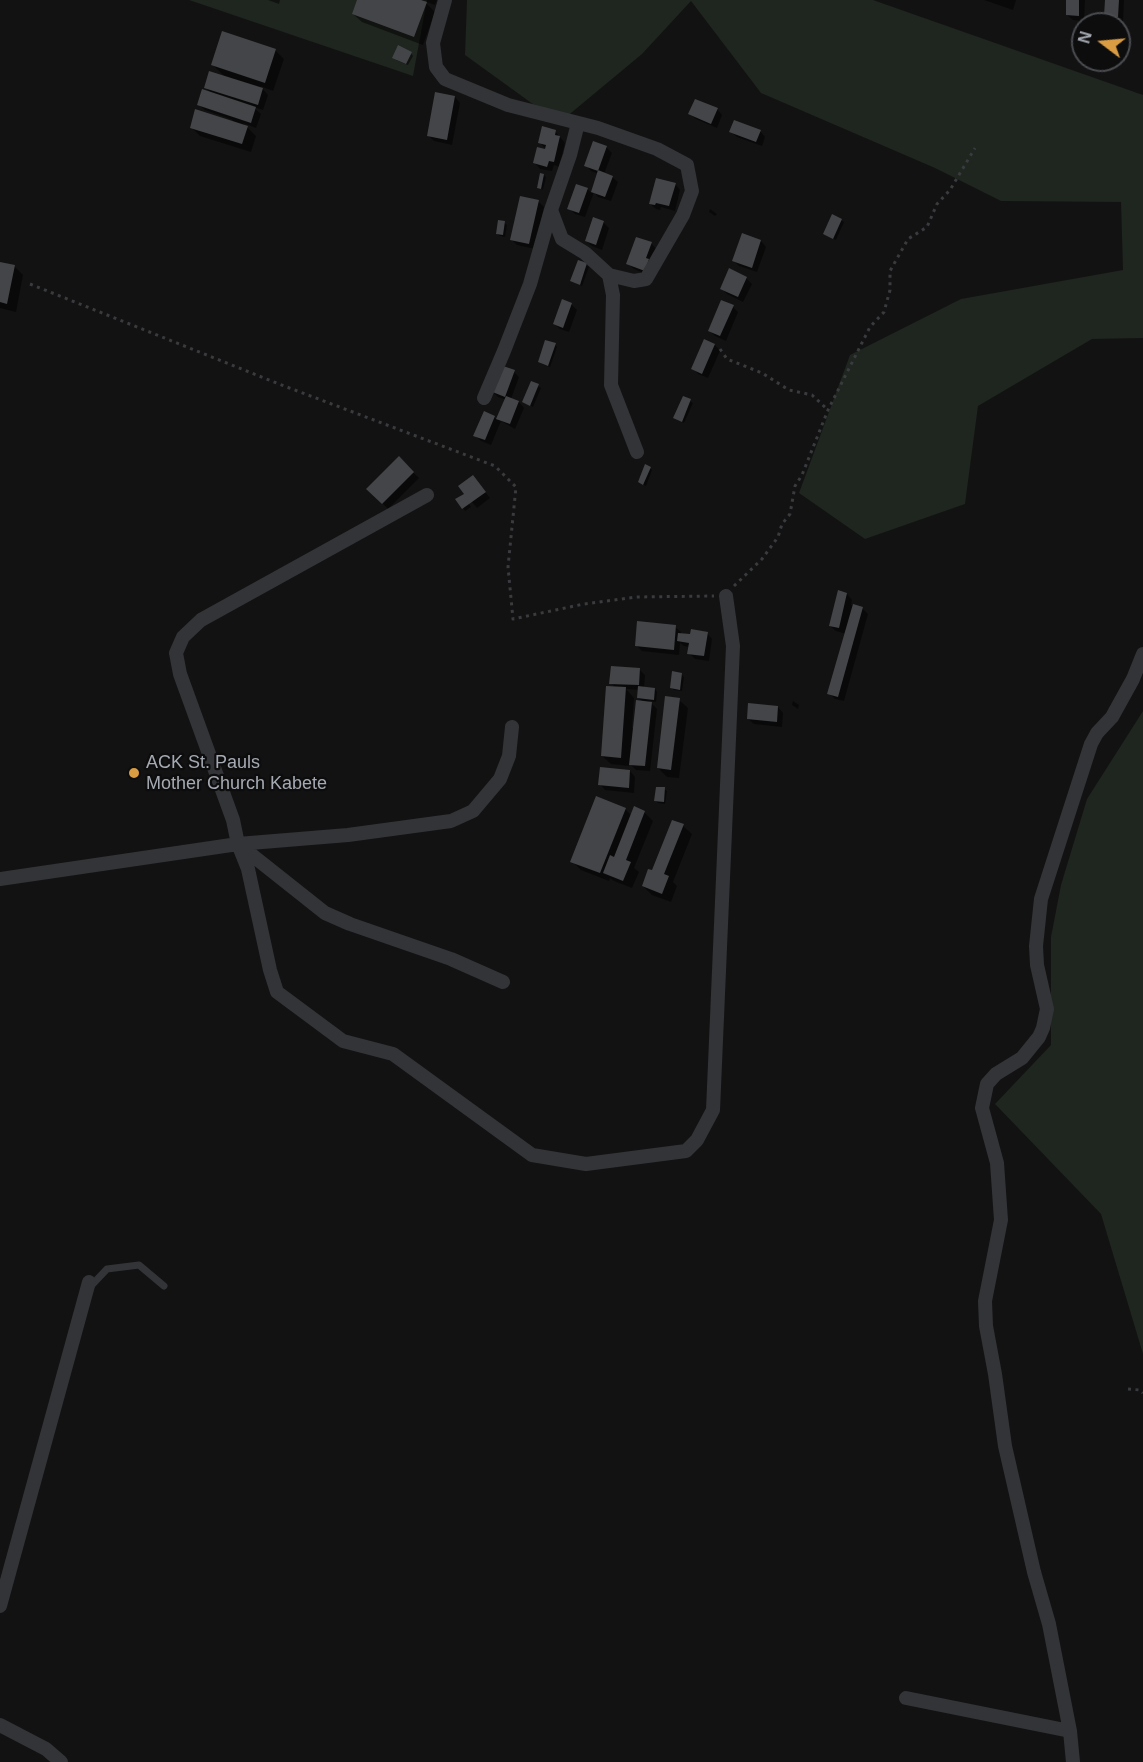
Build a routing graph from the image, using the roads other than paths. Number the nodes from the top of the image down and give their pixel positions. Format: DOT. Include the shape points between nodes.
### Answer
graph roads {
  1 [pos="445,0"];
  2 [pos="578,123"];
  3 [pos="551,210"];
  4 [pos="609,275"];
  5 [pos="484,398"];
  6 [pos="637,452"];
  7 [pos="427,495"];
  8 [pos="726,596"];
  9 [pos="1143,654"];
  10 [pos="512,728"];
  11 [pos="238,844"];
  12 [pos="0,879"];
  13 [pos="503,982"];
  14 [pos="164,1286"];
  15 [pos="87,1287"];
  16 [pos="0,1606"];
  17 [pos="906,1698"];
  18 [pos="0,1725"];
  19 [pos="1070,1731"];
  20 [pos="61,1762"];
  21 [pos="1073,1762"];
  1 -- 2 [label="street" via="433,43 436,67 445,79 508,105"];
  2 -- 3 [label="street"];
  2 -- 4 [label="street" via="657,149 687,165 689,174 689,199 646,279 634,281"];
  3 -- 4 [label="street" via="562,239"];
  3 -- 5 [label="street" via="530,284"];
  4 -- 6 [label="street" via="613,295 611,385"];
  7 -- 11 [label="street" via="201,620 183,637 176,653 180,674 233,820"];
  8 -- 11 [label="street" via="733,646 713,1110 697,1140 686,1151 586,1164 532,1155 393,1054 343,1041 276,992 248,869"];
  9 -- 19 [label="street" via="1113,717 1092,744 1041,899 1036,946 1047,1009 1043,1028 1022,1058 987,1084 982,1108 997,1163 1001,1220 985,1300 986,1326 1005,1446 1049,1624"];
  10 -- 11 [label="street" via="509,756 500,778 473,811 451,821 348,836"];
  11 -- 12 [label="street"];
  11 -- 13 [label="street" via="325,913"];
  14 -- 15 [label="lane" via="139,1265 107,1269"];
  15 -- 16 [label="street"];
  17 -- 19 [label="street"];
  18 -- 20 [label="street" via="46,1749"];
  19 -- 21 [label="street"];
}
